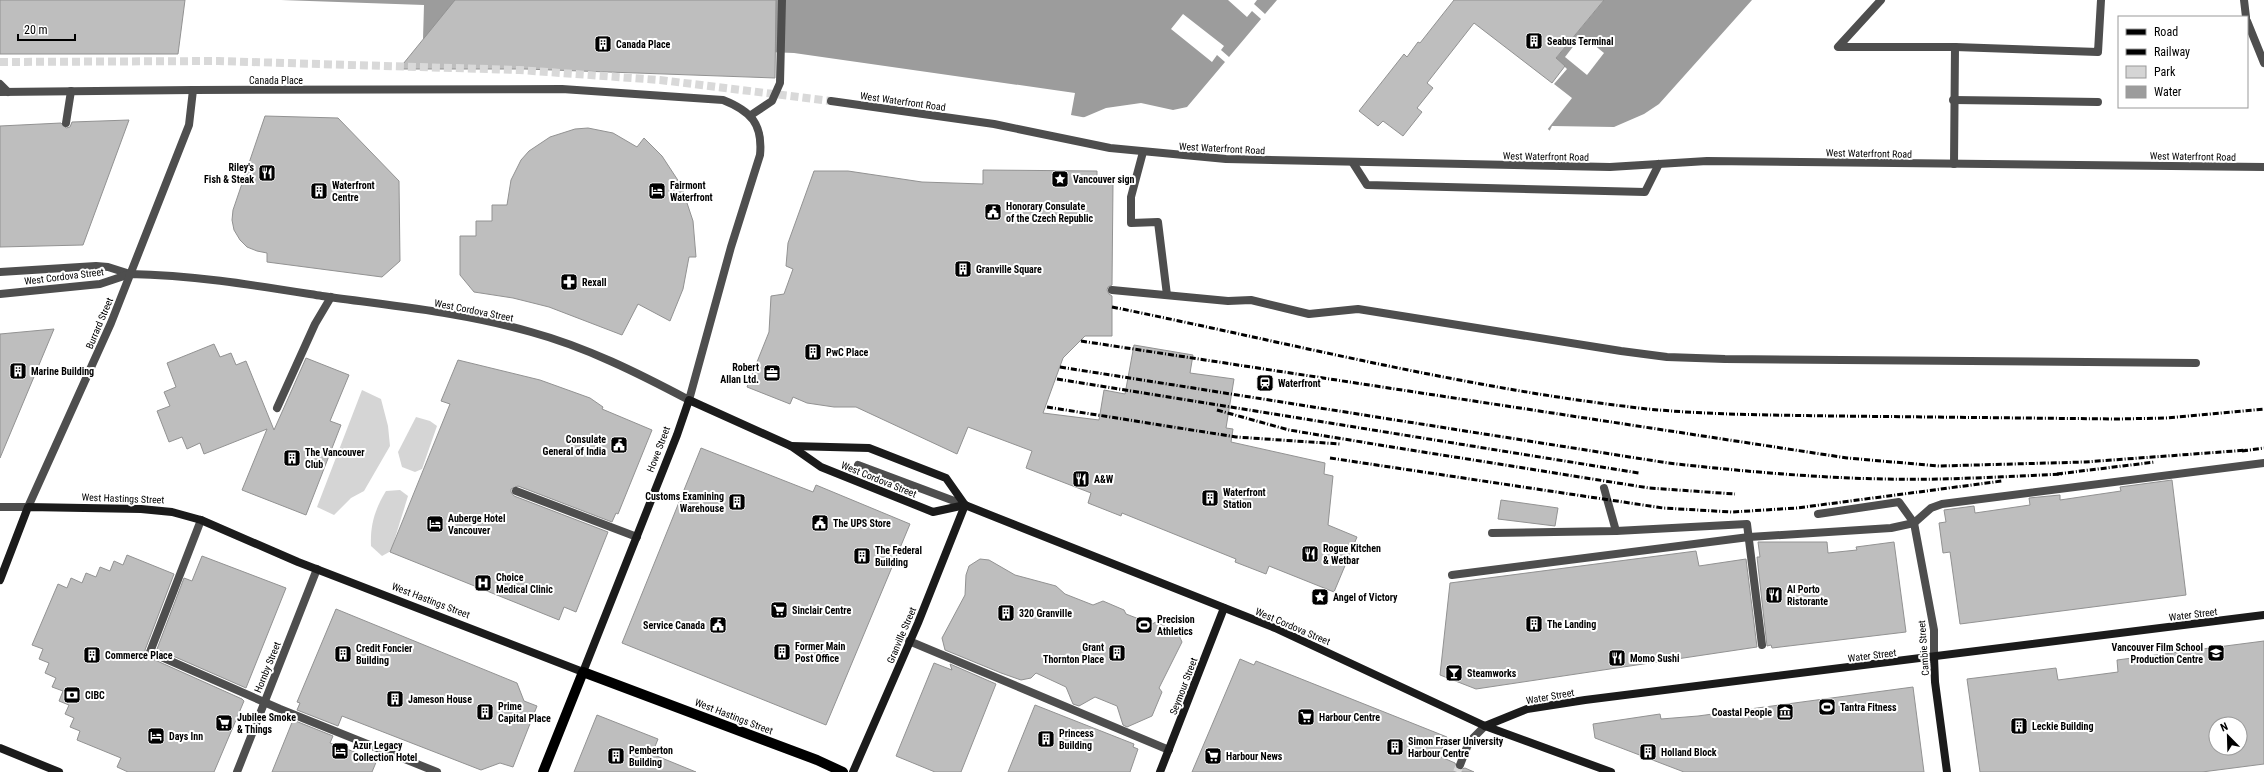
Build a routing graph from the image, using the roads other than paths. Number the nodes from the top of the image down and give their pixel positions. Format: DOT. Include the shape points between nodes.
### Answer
graph roads {
  1 [pos="782,0"];
  2 [pos="1881,0"];
  3 [pos="2101,0"];
  4 [pos="2244,0"];
  5 [pos="2246,16"];
  6 [pos="2248,23"];
  7 [pos="1955,47"];
  8 [pos="2264,63"];
  9 [pos="0,84"];
  10 [pos="193,90"];
  11 [pos="71,91"];
  12 [pos="4,92"];
  13 [pos="1953,100"];
  14 [pos="832,101"];
  15 [pos="2098,102"];
  16 [pos="751,115"];
  17 [pos="66,123"];
  18 [pos="757,126"];
  19 [pos="1143,152"];
  20 [pos="1353,163"];
  21 [pos="1659,164"];
  22 [pos="1954,164"];
  23 [pos="2264,168"];
  24 [pos="0,272"];
  25 [pos="130,274"];
  26 [pos="1112,290"];
  27 [pos="0,294"];
  28 [pos="1167,295"];
  29 [pos="331,297"];
  30 [pos="2196,363"];
  31 [pos="689,400"];
  32 [pos="277,408"];
  33 [pos="791,446"];
  34 [pos="2264,463"];
  35 [pos="858,465"];
  36 [pos="1604,488"];
  37 [pos="516,491"];
  38 [pos="965,505"];
  39 [pos="0,507"];
  40 [pos="28,507"];
  41 [pos="1818,514"];
  42 [pos="201,520"];
  43 [pos="1914,523"];
  44 [pos="1616,531"];
  45 [pos="1492,533"];
  46 [pos="637,537"];
  47 [pos="1749,537"];
  48 [pos="317,569"];
  49 [pos="1452,575"];
  50 [pos="0,580"];
  51 [pos="1224,608"];
  52 [pos="2264,615"];
  53 [pos="909,641"];
  54 [pos="1762,644"];
  55 [pos="1934,657"];
  56 [pos="583,672"];
  57 [pos="264,702"];
  58 [pos="1485,726"];
  59 [pos="0,748"];
  60 [pos="1169,750"];
  61 [pos="1460,766"];
  62 [pos="59,772"];
  63 [pos="237,772"];
  64 [pos="437,772"];
  65 [pos="543,772"];
  66 [pos="843,772"];
  67 [pos="853,772"];
  68 [pos="1160,772"];
  69 [pos="1611,772"];
  70 [pos="1947,772"];
  1 -- 16 [label="street" via="781,78 772,101"];
  2 -- 7 [label="street" via="1838,47"];
  3 -- 7 [label="street" via="2098,52"];
  4 -- 5 [label="street"];
  6 -- 8 [label="street"];
  7 -- 13 [label="street"];
  9 -- 12 [label="street"];
  10 -- 11 [label="street, Canada Place"];
  10 -- 16 [label="street, Canada Place" via="597,90 723,100 738,105"];
  10 -- 25 [label="street, Burrard Street" via="189,125"];
  11 -- 12 [label="street, Canada Place"];
  11 -- 17 [label="street"];
  13 -- 15 [label="street"];
  13 -- 22 [label="street"];
  14 -- 19 [label="street, West Waterfront Road" via="994,124"];
  16 -- 18 [label="street, Canada Place"];
  18 -- 31 [label="street, Howe Street" via="762,139 760,155 731,247"];
  19 -- 20 [label="street, West Waterfront Road" via="1226,159"];
  19 -- 28 [label="street" via="1131,197 1131,223 1158,222"];
  20 -- 21 [label="street, West Waterfront Road" via="1610,167"];
  20 -- 21 [label="street" via="1367,185 1644,192"];
  21 -- 22 [label="street, West Waterfront Road" via="1707,161"];
  22 -- 23 [label="street, West Waterfront Road"];
  24 -- 25 [label="street, West Cordova Street" via="108,266"];
  25 -- 27 [label="street, West Cordova Street" via="100,284"];
  25 -- 29 [label="street, West Cordova Street" via="159,274"];
  25 -- 40 [label="street, Burrard Street" via="111,323"];
  26 -- 28 [label="street"];
  28 -- 30 [label="street" via="1228,301 1251,300 1309,314 1358,309 1667,357 1725,360"];
  29 -- 31 [label="street, West Cordova Street" via="480,319 531,332 583,348"];
  29 -- 32 [label="street" via="315,324"];
  31 -- 33 [label="main road, West Cordova Street"];
  31 -- 46 [label="main road, Howe Street" via="678,435"];
  33 -- 38 [label="main road, West Cordova Street" via="821,467 933,512"];
  33 -- 38 [label="main road, West Cordova Street" via="869,448 946,478"];
  34 -- 43 [label="street" via="1942,504 1931,508"];
  35 -- 38 [label="street"];
  36 -- 44 [label="street"];
  37 -- 46 [label="street"];
  38 -- 51 [label="main road, West Cordova Street"];
  38 -- 53 [label="main road, Granville Street"];
  39 -- 40 [label="street, West Hastings Street"];
  40 -- 42 [label="main road, West Hastings Street" via="172,512"];
  40 -- 50 [label="main road, Burrard Street"];
  41 -- 43 [label="street" via="1899,502"];
  42 -- 48 [label="main road, West Hastings Street"];
  42 -- 57 [label="street" via="150,652"];
  43 -- 47 [label="street" via="1891,528"];
  43 -- 55 [label="street, Cambie Street" via="1934,630"];
  44 -- 45 [label="street"];
  44 -- 47 [label="street" via="1747,524"];
  46 -- 56 [label="main road, Howe Street"];
  47 -- 49 [label="street"];
  47 -- 54 [label="street"];
  48 -- 56 [label="main road, West Hastings Street"];
  48 -- 57 [label="street, Hornby Street"];
  51 -- 58 [label="main road, West Cordova Street" via="1372,672"];
  51 -- 60 [label="main road, Seymour Street"];
  52 -- 55 [label="main road, Water Street"];
  53 -- 60 [label="street"];
  53 -- 67 [label="main road, Granville Street"];
  55 -- 58 [label="main road, Water Street" via="1536,707"];
  55 -- 70 [label="main road, Cambie Street"];
  56 -- 65 [label="main road, Howe Street"];
  56 -- 66 [label="main road, West Hastings Street"];
  57 -- 63 [label="street, Hornby Street"];
  57 -- 64 [label="street"];
  58 -- 61 [label="street" via="1469,742"];
  58 -- 69 [label="main road, West Cordova Street"];
  59 -- 62 [label="main road"];
  60 -- 68 [label="main road, Seymour Street"];
}
